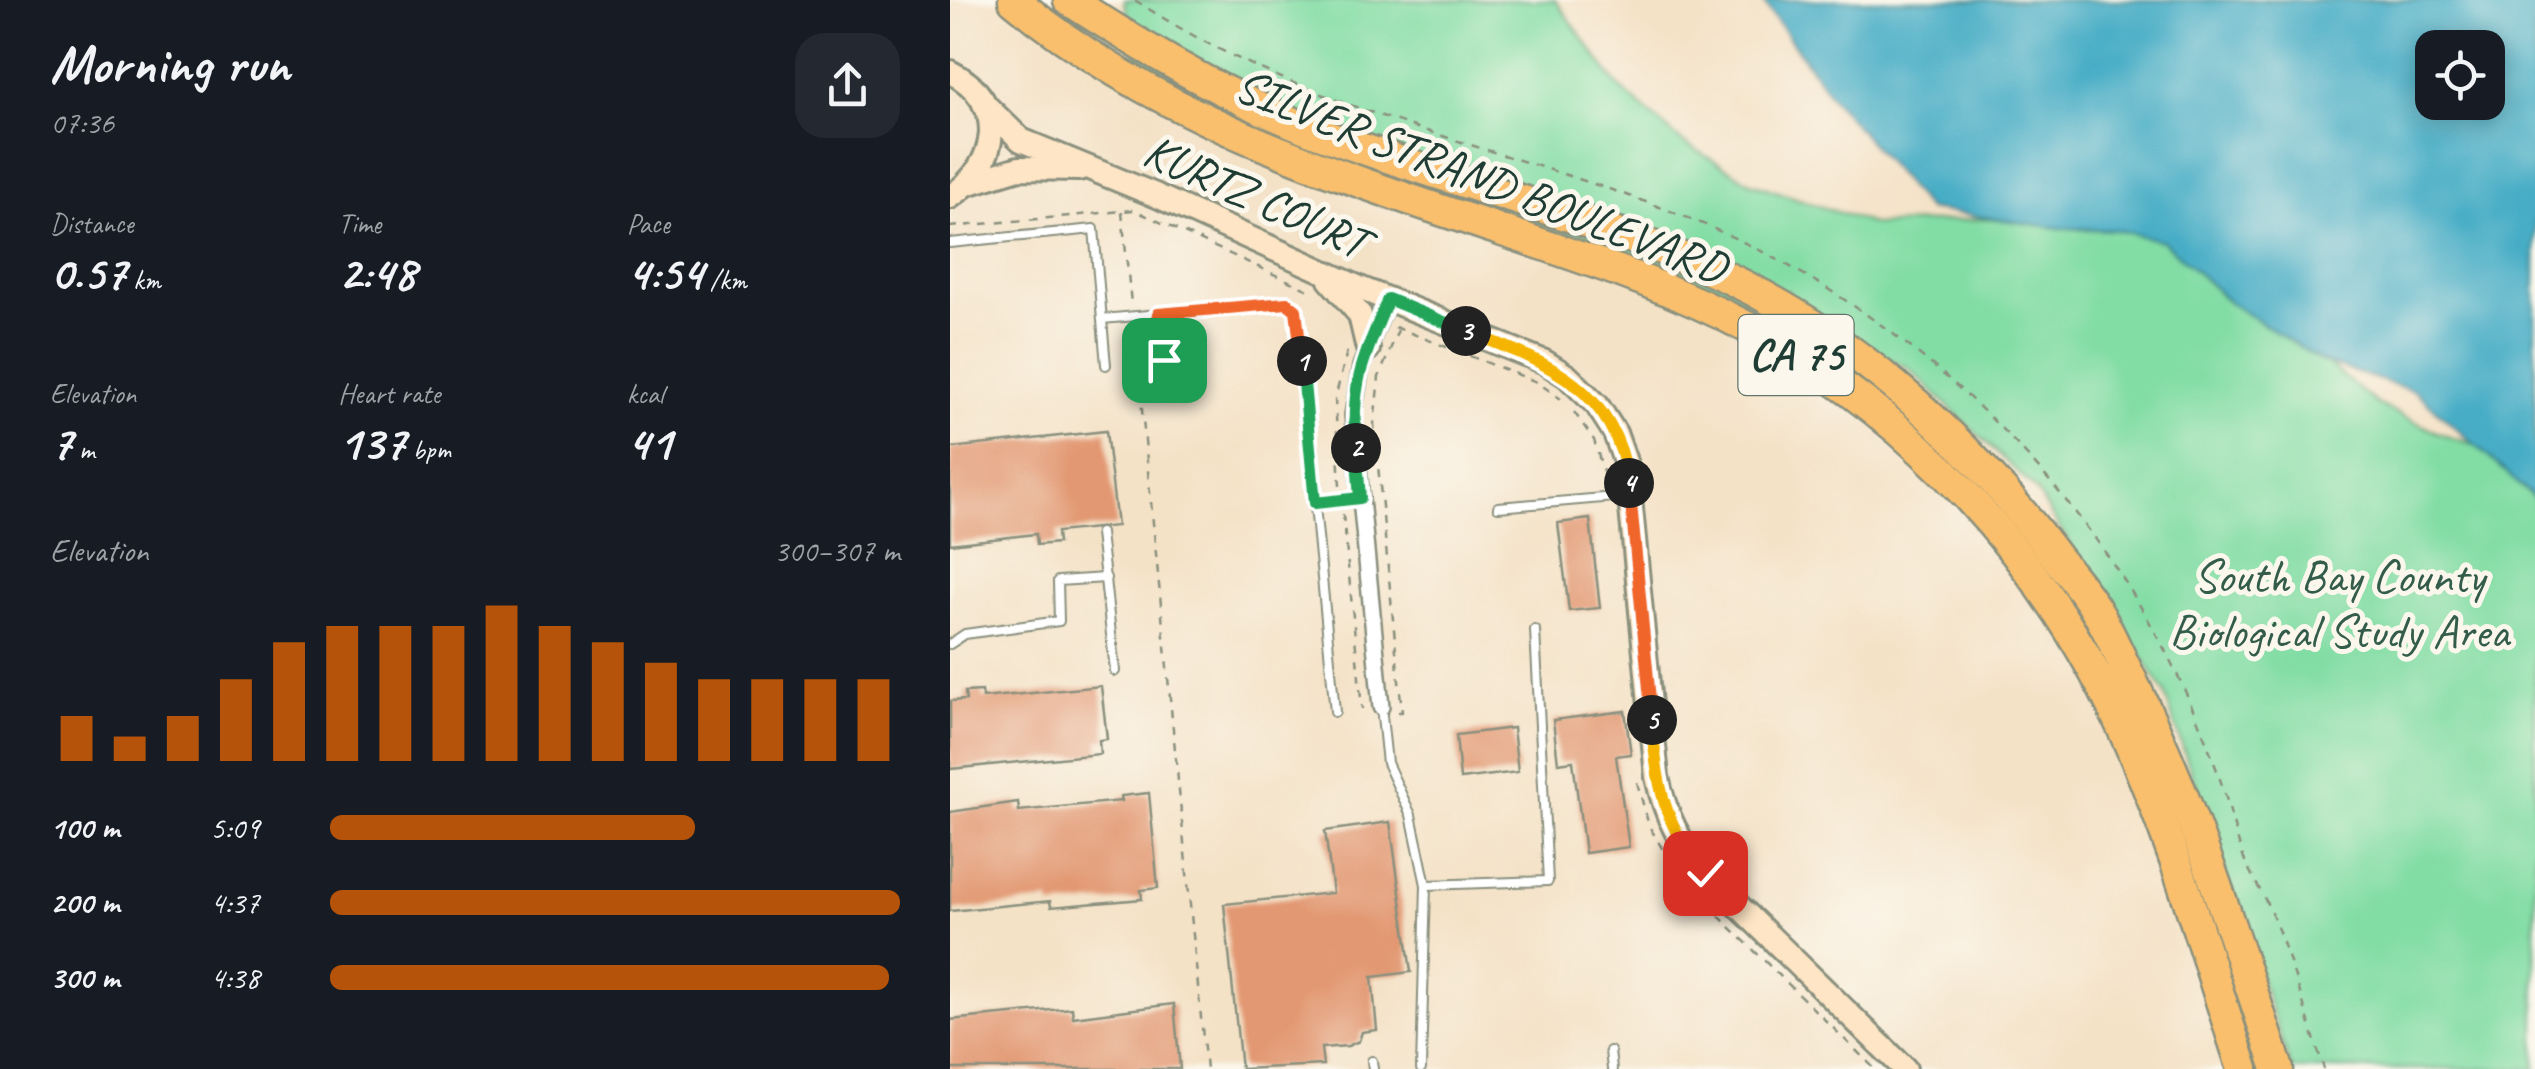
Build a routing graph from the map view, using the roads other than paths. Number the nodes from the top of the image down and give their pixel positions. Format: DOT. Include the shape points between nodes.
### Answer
graph roads {
  1 [pos="1014,0"];
  2 [pos="1069,0"];
  3 [pos="950,72"];
  4 [pos="984,104"];
  5 [pos="1090,170"];
  6 [pos="970,184"];
  7 [pos="950,197"];
  8 [pos="950,243"];
  9 [pos="1288,256"];
  10 [pos="1388,299"];
  11 [pos="1158,314"];
  12 [pos="1102,319"];
  13 [pos="1368,349"];
  14 [pos="1164,360"];
  15 [pos="1106,366"];
  16 [pos="1631,496"];
  17 [pos="1360,498"];
  18 [pos="1315,503"];
  19 [pos="1498,507"];
  20 [pos="1100,533"];
  21 [pos="1106,578"];
  22 [pos="1535,630"];
  23 [pos="950,644"];
  24 [pos="1115,671"];
  25 [pos="1381,710"];
  26 [pos="1335,712"];
  27 [pos="1426,885"];
  28 [pos="1610,1051"];
  29 [pos="1892,1064"];
  30 [pos="1422,1069"];
  31 [pos="1612,1069"];
  32 [pos="2243,1069"];
  33 [pos="2278,1069"];
  1 -- 32 [label="highway, SILVER STRAND BOULEVARD / CA 75" via="1122,76 1229,133 1594,262 1748,327 1812,364 1925,456 2000,530 2069,630 2121,725"];
  2 -- 33 [label="highway, SILVER STRAND BOULEVARD / CA 75" via="1146,51 1241,100 1702,266 1836,343 1954,436 2098,612 2200,836"];
  3 -- 4 [label="street, KURTZ COURT"];
  4 -- 5 [label="street, KURTZ COURT" via="1021,140"];
  4 -- 6 [label="street" via="991,138"];
  5 -- 6 [label="street, KURTZ COURT" via="1020,168"];
  5 -- 9 [label="street, KURTZ COURT"];
  6 -- 7 [label="street, KURTZ COURT"];
  8 -- 12 [label="lane" via="1094,229"];
  9 -- 10 [label="street, KURTZ COURT"];
  9 -- 13 [label="street" via="1348,297"];
  10 -- 13 [label="street"];
  10 -- 16 [label="street, KURTZ COURT" via="1567,376 1609,422"];
  11 -- 12 [label="lane"];
  11 -- 14 [label="lane"];
  11 -- 18 [label="lane" via="1287,303 1296,310"];
  12 -- 15 [label="lane"];
  13 -- 17 [label="street" via="1353,415"];
  16 -- 19 [label="lane"];
  16 -- 29 [label="street, KURTZ COURT" via="1657,776 1670,821 1705,873"];
  17 -- 18 [label="lane"];
  17 -- 25 [label="street"];
  18 -- 26 [label="lane"];
  20 -- 21 [label="lane"];
  21 -- 23 [label="lane" via="1058,581 1059,621 965,634"];
  21 -- 24 [label="lane"];
  22 -- 27 [label="lane" via="1548,881"];
  25 -- 27 [label="lane" via="1386,763 1411,816"];
  27 -- 30 [label="lane"];
  28 -- 31 [label="lane"];
}
